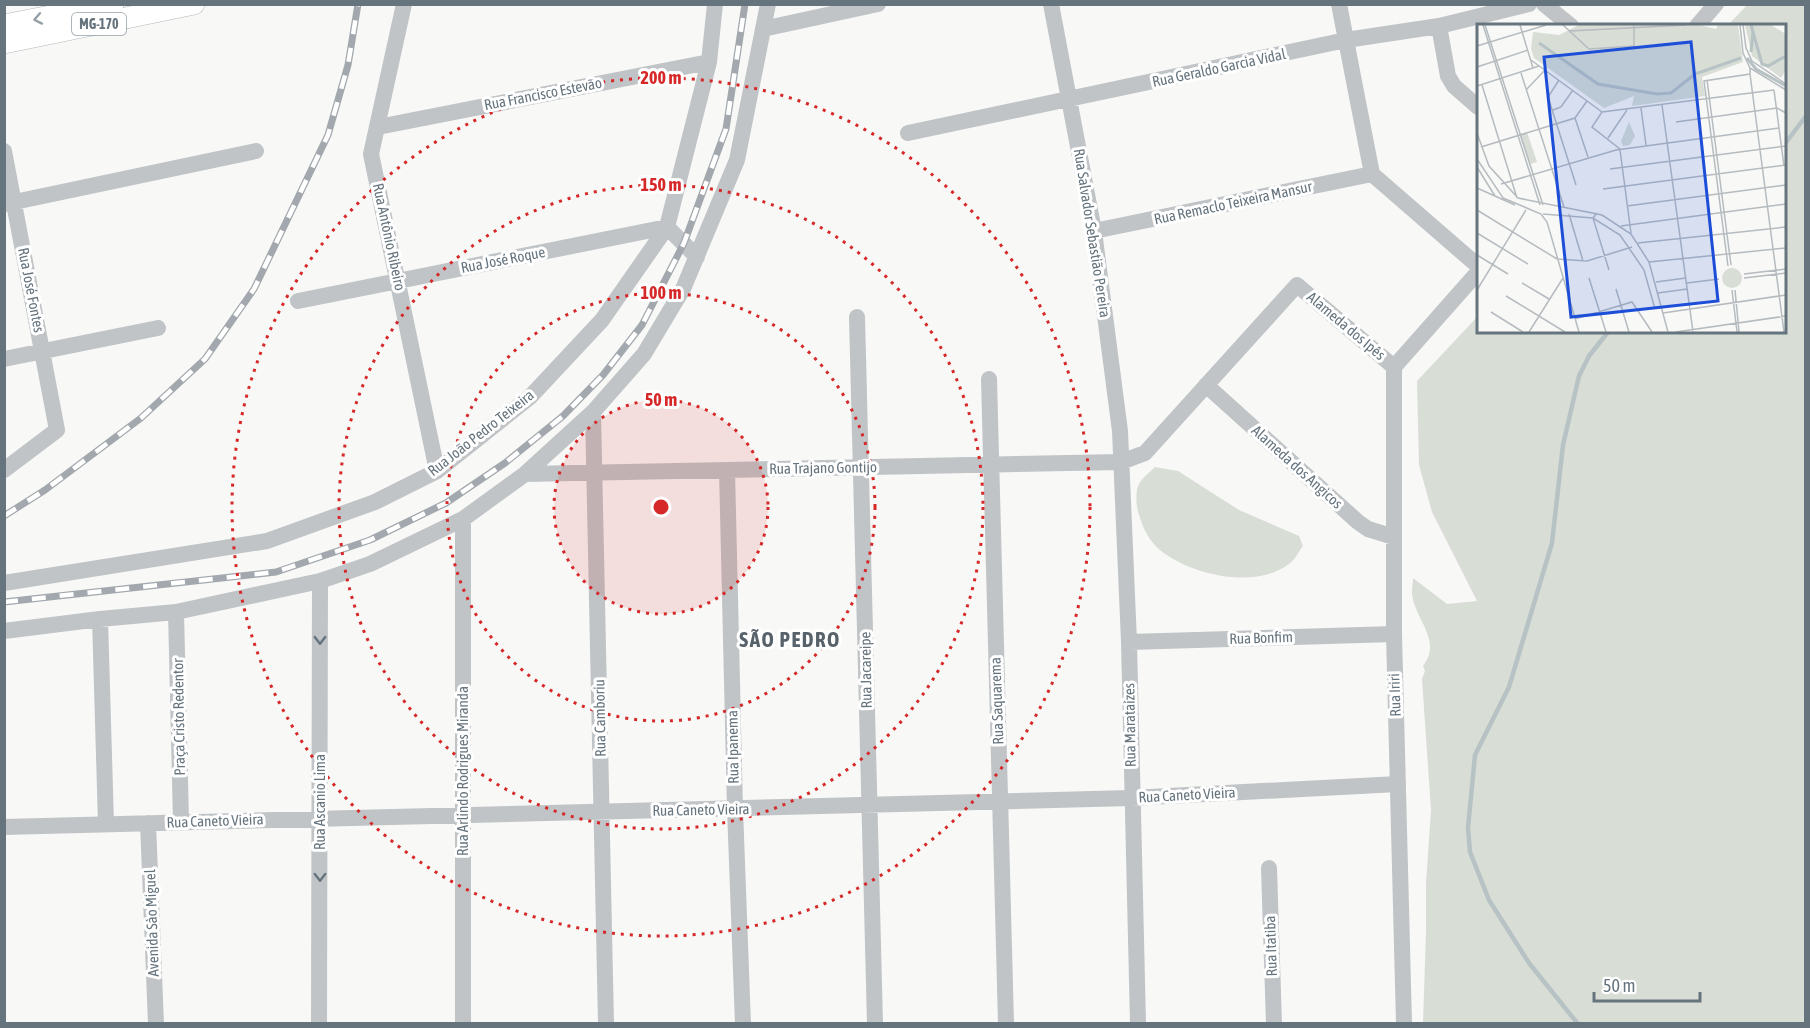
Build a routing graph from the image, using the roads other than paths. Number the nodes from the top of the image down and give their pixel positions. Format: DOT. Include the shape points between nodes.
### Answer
graph roads {
  1 [pos="113,4"];
  2 [pos="194,4"];
  3 [pos="404,4"];
  4 [pos="715,4"];
  5 [pos="768,4"];
  6 [pos="878,4"];
  7 [pos="1051,4"];
  8 [pos="1339,4"];
  9 [pos="1529,4"];
  10 [pos="1544,4"];
  11 [pos="1716,4"];
  12 [pos="130,11"];
  13 [pos="1569,24"];
  14 [pos="1699,24"];
  15 [pos="4,25"];
  16 [pos="1439,26"];
  17 [pos="763,28"];
  18 [pos="1346,40"];
  19 [pos="4,44"];
  20 [pos="709,62"];
  21 [pos="1070,100"];
  22 [pos="1477,105"];
  23 [pos="378,127"];
  24 [pos="908,133"];
  25 [pos="4,150"];
  26 [pos="256,151"];
  27 [pos="1372,174"];
  28 [pos="9,203"];
  29 [pos="667,227"];
  30 [pos="1094,231"];
  31 [pos="697,257"];
  32 [pos="1477,264"];
  33 [pos="1477,274"];
  34 [pos="398,281"];
  35 [pos="298,301"];
  36 [pos="856,317"];
  37 [pos="158,328"];
  38 [pos="43,351"];
  39 [pos="4,359"];
  40 [pos="1394,367"];
  41 [pos="989,379"];
  42 [pos="1206,385"];
  43 [pos="593,412"];
  44 [pos="1122,462"];
  45 [pos="991,464"];
  46 [pos="861,467"];
  47 [pos="4,470"];
  48 [pos="727,470"];
  49 [pos="437,471"];
  50 [pos="595,472"];
  51 [pos="525,474"];
  52 [pos="463,519"];
  53 [pos="1394,537"];
  54 [pos="320,581"];
  55 [pos="4,583"];
  56 [pos="176,612"];
  57 [pos="100,619"];
  58 [pos="4,632"];
  59 [pos="1394,634"];
  60 [pos="1129,642"];
  61 [pos="1398,784"];
  62 [pos="1131,798"];
  63 [pos="1000,802"];
  64 [pos="869,806"];
  65 [pos="735,809"];
  66 [pos="602,812"];
  67 [pos="463,815"];
  68 [pos="320,818"];
  69 [pos="181,822"];
  70 [pos="148,823"];
  71 [pos="106,824"];
  72 [pos="4,827"];
  73 [pos="1269,868"];
  74 [pos="156,1023"];
  75 [pos="319,1023"];
  76 [pos="463,1023"];
  77 [pos="606,1023"];
  78 [pos="742,1023"];
  79 [pos="875,1023"];
  80 [pos="1006,1023"];
  81 [pos="1138,1023"];
  82 [pos="1274,1023"];
  83 [pos="1404,1023"];
  1 -- 15 [label="main road, MG-170, one-way"];
  2 -- 12 [label="main road, MG-170"];
  3 -- 23 [label="street, Rua Antônio Ribeiro"];
  4 -- 20 [label="street, Rua João Pedro Teixeira"];
  5 -- 17 [label="street"];
  6 -- 17 [label="street"];
  7 -- 21 [label="street, Rua Salvador Sebastião Pereira"];
  8 -- 18 [label="street"];
  9 -- 16 [label="street, Rua Geraldo Garcia Vidal"];
  10 -- 13 [label="street"];
  11 -- 14 [label="street"];
  12 -- 19 [label="main road, MG-170"];
  16 -- 18 [label="street, Rua Geraldo Garcia Vidal"];
  16 -- 22 [label="street" via="1448,76"];
  17 -- 31 [label="street" via="736,160"];
  18 -- 21 [label="street, Rua Geraldo Garcia Vidal"];
  18 -- 27 [label="street"];
  20 -- 23 [label="street, Rua Francisco Estevão"];
  20 -- 29 [label="street, Rua João Pedro Teixeira"];
  21 -- 24 [label="street, Rua Geraldo Garcia Vidal"];
  21 -- 30 [label="street, Rua Salvador Sebastião Pereira"];
  23 -- 34 [label="street, Rua Antônio Ribeiro" via="371,154"];
  25 -- 28 [label="street, Rua José Fontes"];
  26 -- 28 [label="street"];
  27 -- 30 [label="street, Rua Remaclo Teixeira Mansur"];
  27 -- 32 [label="street"];
  28 -- 38 [label="street, Rua José Fontes"];
  29 -- 31 [label="street"];
  29 -- 34 [label="street, Rua José Roque"];
  29 -- 49 [label="street, Rua João Pedro Teixeira" via="602,320 530,397"];
  30 -- 44 [label="street, Rua Salvador Sebastião Pereira"];
  31 -- 43 [label="street" via="683,289 644,354"];
  33 -- 40 [label="street"];
  34 -- 35 [label="street, Rua José Roque"];
  34 -- 49 [label="street, Rua Antônio Ribeiro"];
  36 -- 46 [label="street, Rua Jacareipe"];
  37 -- 38 [label="street"];
  38 -- 39 [label="street"];
  38 -- 47 [label="street, Rua José Fontes" via="57,430"];
  40 -- 42 [label="street, Alameda dos Ipês" via="1297,285"];
  40 -- 53 [label="street, Rua Iriri"];
  41 -- 45 [label="street, Rua Saquarema"];
  42 -- 44 [label="street" via="1145,453"];
  42 -- 53 [label="street, Alameda dos Angicos" via="1358,522"];
  43 -- 50 [label="street, Rua Camboriu"];
  43 -- 51 [label="street"];
  44 -- 45 [label="street, Rua Trajano Gontijo"];
  44 -- 60 [label="street, Rua Marataízes"];
  45 -- 46 [label="street, Rua Trajano Gontijo"];
  45 -- 63 [label="street, Rua Saquarema"];
  46 -- 48 [label="street, Rua Trajano Gontijo"];
  46 -- 64 [label="street, Rua Jacareipe"];
  48 -- 50 [label="street, Rua Trajano Gontijo"];
  48 -- 65 [label="street, Rua Ipanema"];
  49 -- 55 [label="street, Rua João Pedro Teixeira" via="375,502 267,541"];
  50 -- 51 [label="street, Rua Trajano Gontijo"];
  50 -- 66 [label="street, Rua Camboriu"];
  51 -- 52 [label="street"];
  52 -- 54 [label="street" via="370,564"];
  52 -- 67 [label="street, Rua Arlindo Rodrigues Miranda"];
  53 -- 59 [label="street, Rua Iriri"];
  54 -- 56 [label="street"];
  54 -- 68 [label="street, Rua Ascanio Lima, one-way"];
  56 -- 57 [label="street"];
  56 -- 69 [label="street, Praça Cristo Redentor"];
  57 -- 58 [label="street"];
  57 -- 71 [label="street"];
  59 -- 60 [label="street, Rua Bonfim"];
  59 -- 61 [label="street, Rua Iriri"];
  60 -- 62 [label="street, Rua Marataízes"];
  61 -- 62 [label="street, Rua Caneto Vieira"];
  61 -- 83 [label="street, Rua Iriri"];
  62 -- 63 [label="street, Rua Caneto Vieira"];
  62 -- 81 [label="street, Rua Marataízes"];
  63 -- 64 [label="street, Rua Caneto Vieira"];
  63 -- 80 [label="street, Rua Saquarema"];
  64 -- 65 [label="street, Rua Caneto Vieira"];
  64 -- 79 [label="street, Rua Jacareipe"];
  65 -- 66 [label="street, Rua Caneto Vieira"];
  65 -- 78 [label="street, Rua Ipanema"];
  66 -- 67 [label="street, Rua Caneto Vieira"];
  66 -- 77 [label="street, Rua Camboriu"];
  67 -- 68 [label="street, Rua Caneto Vieira"];
  67 -- 76 [label="street, Rua Arlindo Rodrigues Miranda"];
  68 -- 69 [label="street, Rua Caneto Vieira"];
  68 -- 75 [label="street, Rua Ascanio Lima, one-way"];
  69 -- 70 [label="street, Rua Caneto Vieira"];
  70 -- 71 [label="street, Rua Caneto Vieira"];
  70 -- 74 [label="street, Avenida Sào Miguel"];
  71 -- 72 [label="street, Rua Caneto Vieira"];
  73 -- 82 [label="street, Rua Itatiba"];
}
